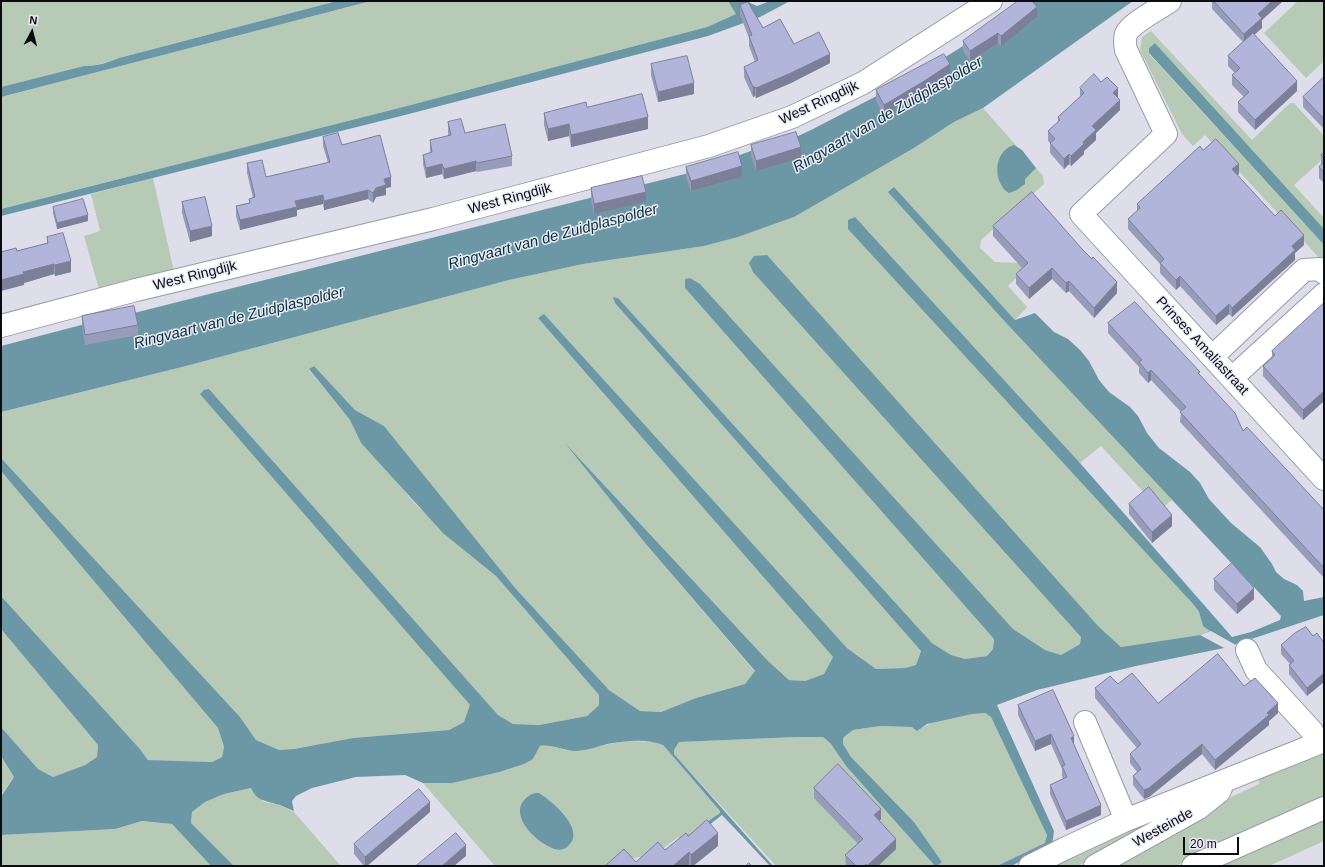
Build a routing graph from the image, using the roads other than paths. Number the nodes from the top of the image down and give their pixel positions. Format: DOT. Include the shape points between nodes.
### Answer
graph roads {
  1 [pos="991,1"];
  2 [pos="1170,1"];
  3 [pos="1324,273"];
  4 [pos="1324,294"];
  5 [pos="1,326"];
  6 [pos="1212,357"];
  7 [pos="1232,378"];
  8 [pos="1324,479"];
  9 [pos="1247,650"];
  10 [pos="1085,722"];
  11 [pos="1322,742"];
  12 [pos="1220,782"];
  13 [pos="1324,808"];
  14 [pos="1126,820"];
  15 [pos="1030,866"];
  16 [pos="1095,866"];
  17 [pos="1193,866"];
  1 -- 5 [label="street, West Ringdijk" via="863,83 792,117 709,146 495,203 136,290"];
  2 -- 6 [label="street, Prinses Amaliastraat" via="1131,27 1124,42 1166,134 1081,214"];
  3 -- 6 [label="street" via="1320,269 1304,270"];
  4 -- 7 [label="street"];
  6 -- 7 [label="street, Prinses Amaliastraat"];
  7 -- 8 [label="street, Prinses Amaliastraat"];
  9 -- 11 [label="street, Westeinde" via="1256,670"];
  10 -- 14 [label="street, Westeinde"];
  11 -- 12 [label="street, Westeinde"];
  12 -- 14 [label="street, Westeinde"];
  12 -- 16 [label="street, Westeinde" via="1222,787 1219,792 1199,808"];
  13 -- 17 [label="street"];
  14 -- 15 [label="street, Westeinde"];
}
